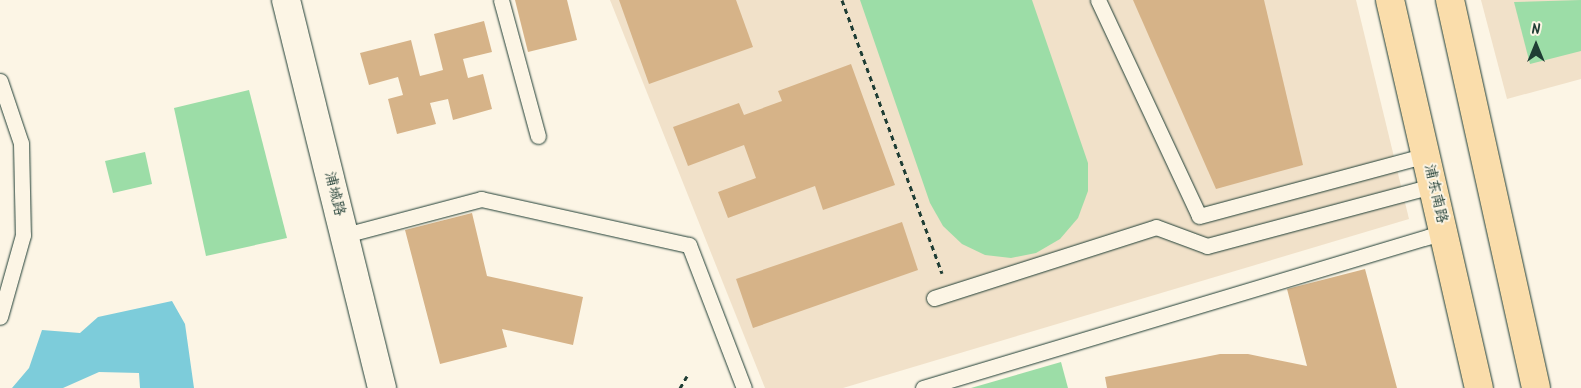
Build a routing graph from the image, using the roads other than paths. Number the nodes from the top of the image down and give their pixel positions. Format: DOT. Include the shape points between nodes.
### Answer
graph roads {
  1 [pos="286,0"];
  2 [pos="501,0"];
  3 [pos="1098,0"];
  4 [pos="1390,0"];
  5 [pos="1450,0"];
  6 [pos="0,81"];
  7 [pos="538,136"];
  8 [pos="1426,155"];
  9 [pos="1433,186"];
  10 [pos="1444,232"];
  11 [pos="345,235"];
  12 [pos="934,298"];
  13 [pos="0,317"];
  14 [pos="382,388"];
  15 [pos="744,388"];
  16 [pos="923,388"];
  17 [pos="1479,388"];
  18 [pos="1536,388"];
  1 -- 11 [label="street, 浦城路"];
  2 -- 7 [label="lane"];
  3 -- 8 [label="lane" via="1199,216"];
  4 -- 8 [label="main road, 浦东南路"];
  5 -- 18 [label="main road"];
  6 -- 13 [label="lane" via="21,143 23,235"];
  8 -- 9 [label="main road, 浦东南路"];
  9 -- 10 [label="main road, 浦东南路"];
  9 -- 12 [label="lane" via="1206,246 1156,227"];
  10 -- 16 [label="lane"];
  10 -- 17 [label="main road, 浦东南路"];
  11 -- 14 [label="street, 浦城路"];
  11 -- 15 [label="lane" via="481,199 689,245"];
}
